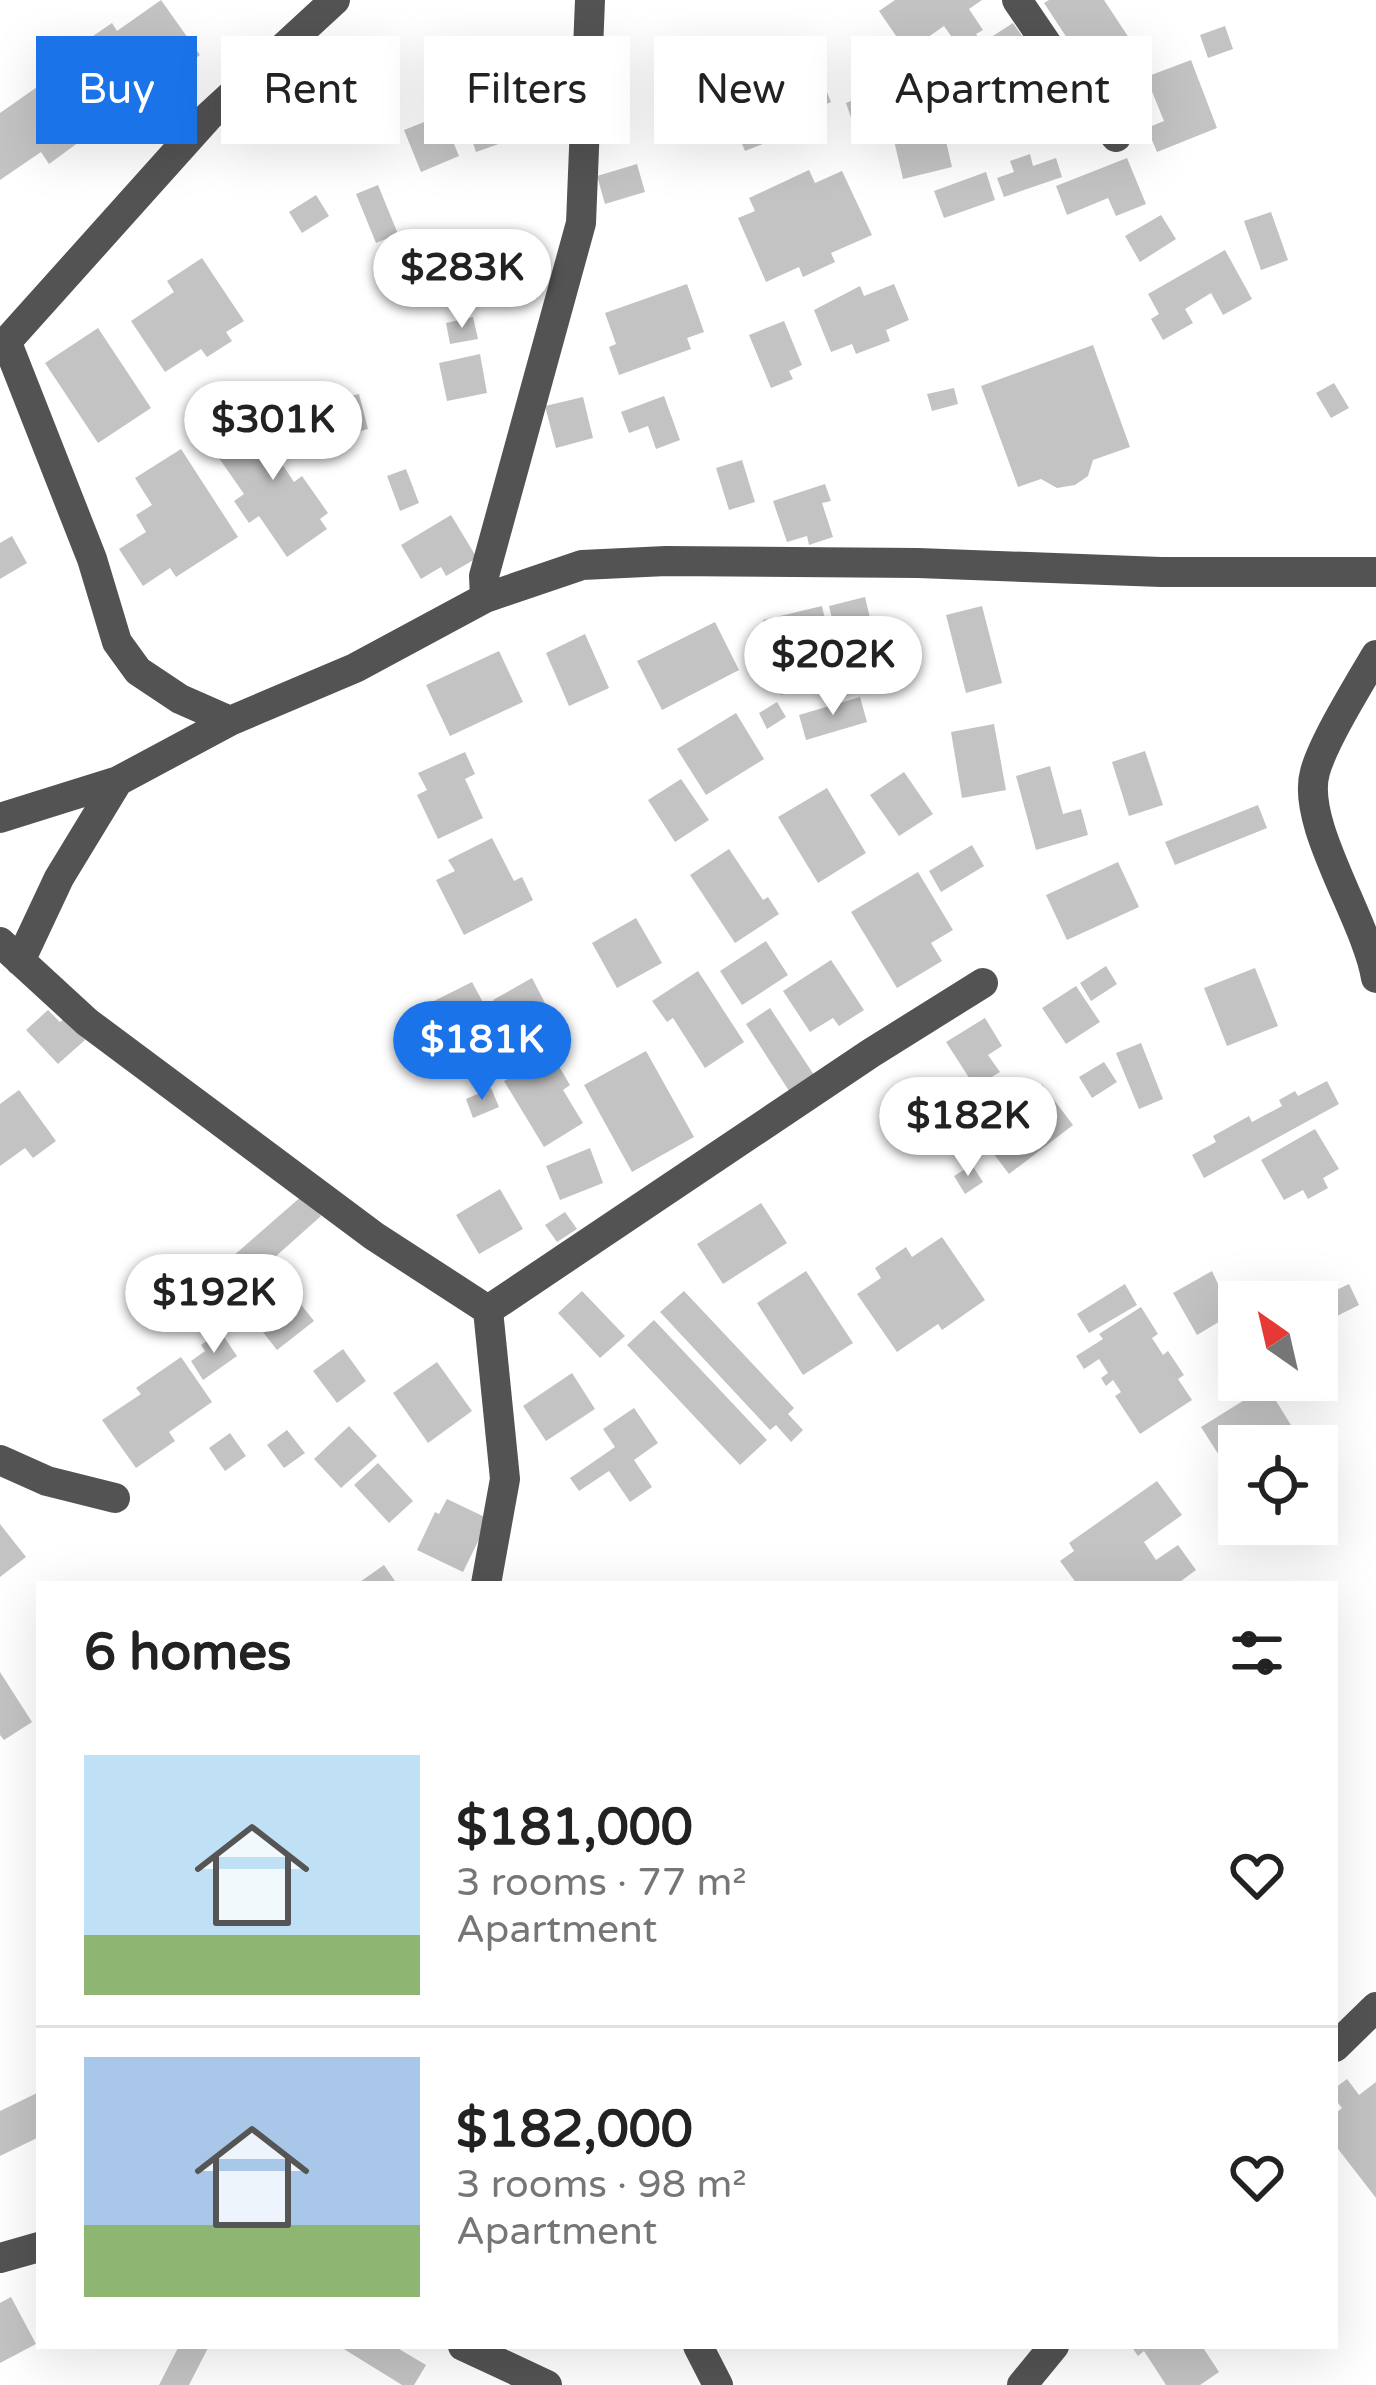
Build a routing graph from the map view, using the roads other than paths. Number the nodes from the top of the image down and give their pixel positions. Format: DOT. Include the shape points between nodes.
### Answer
graph roads {
  1 [pos="335,0"];
  2 [pos="590,0"];
  3 [pos="1017,0"];
  4 [pos="1041,36"];
  5 [pos="3,346"];
  6 [pos="1374,581"];
  7 [pos="485,598"];
  8 [pos="1376,655"];
  9 [pos="230,721"];
  10 [pos="118,781"];
  11 [pos="0,818"];
  12 [pos="10,951"];
  13 [pos="1376,978"];
  14 [pos="983,983"];
  15 [pos="488,1310"];
  16 [pos="0,1460"];
  17 [pos="115,1498"];
  18 [pos="487,1581"];
  19 [pos="1376,2007"];
  20 [pos="1338,2044"];
  21 [pos="36,2248"];
  22 [pos="0,2258"];
  23 [pos="469,2349"];
  24 [pos="700,2349"];
  25 [pos="1052,2349"];
  26 [pos="547,2385"];
  27 [pos="718,2385"];
  28 [pos="1022,2385"];
  1 -- 5 [label="street" via="209,116"];
  2 -- 7 [label="street" via="581,223 484,576"];
  3 -- 4 [label="street"];
  5 -- 9 [label="street" via="92,559 117,642 139,671"];
  6 -- 7 [label="street" via="666,561 582,565"];
  7 -- 9 [label="street" via="356,668"];
  8 -- 13 [label="street" via="1314,773 1314,799"];
  9 -- 10 [label="street"];
  10 -- 11 [label="street"];
  10 -- 12 [label="street"];
  12 -- 15 [label="street" via="87,1022 374,1236"];
  14 -- 15 [label="street"];
  15 -- 18 [label="street" via="506,1479"];
  16 -- 17 [label="street"];
  19 -- 20 [label="street"];
  21 -- 22 [label="street"];
  23 -- 26 [label="street"];
  24 -- 27 [label="street"];
  25 -- 28 [label="street"];
}
